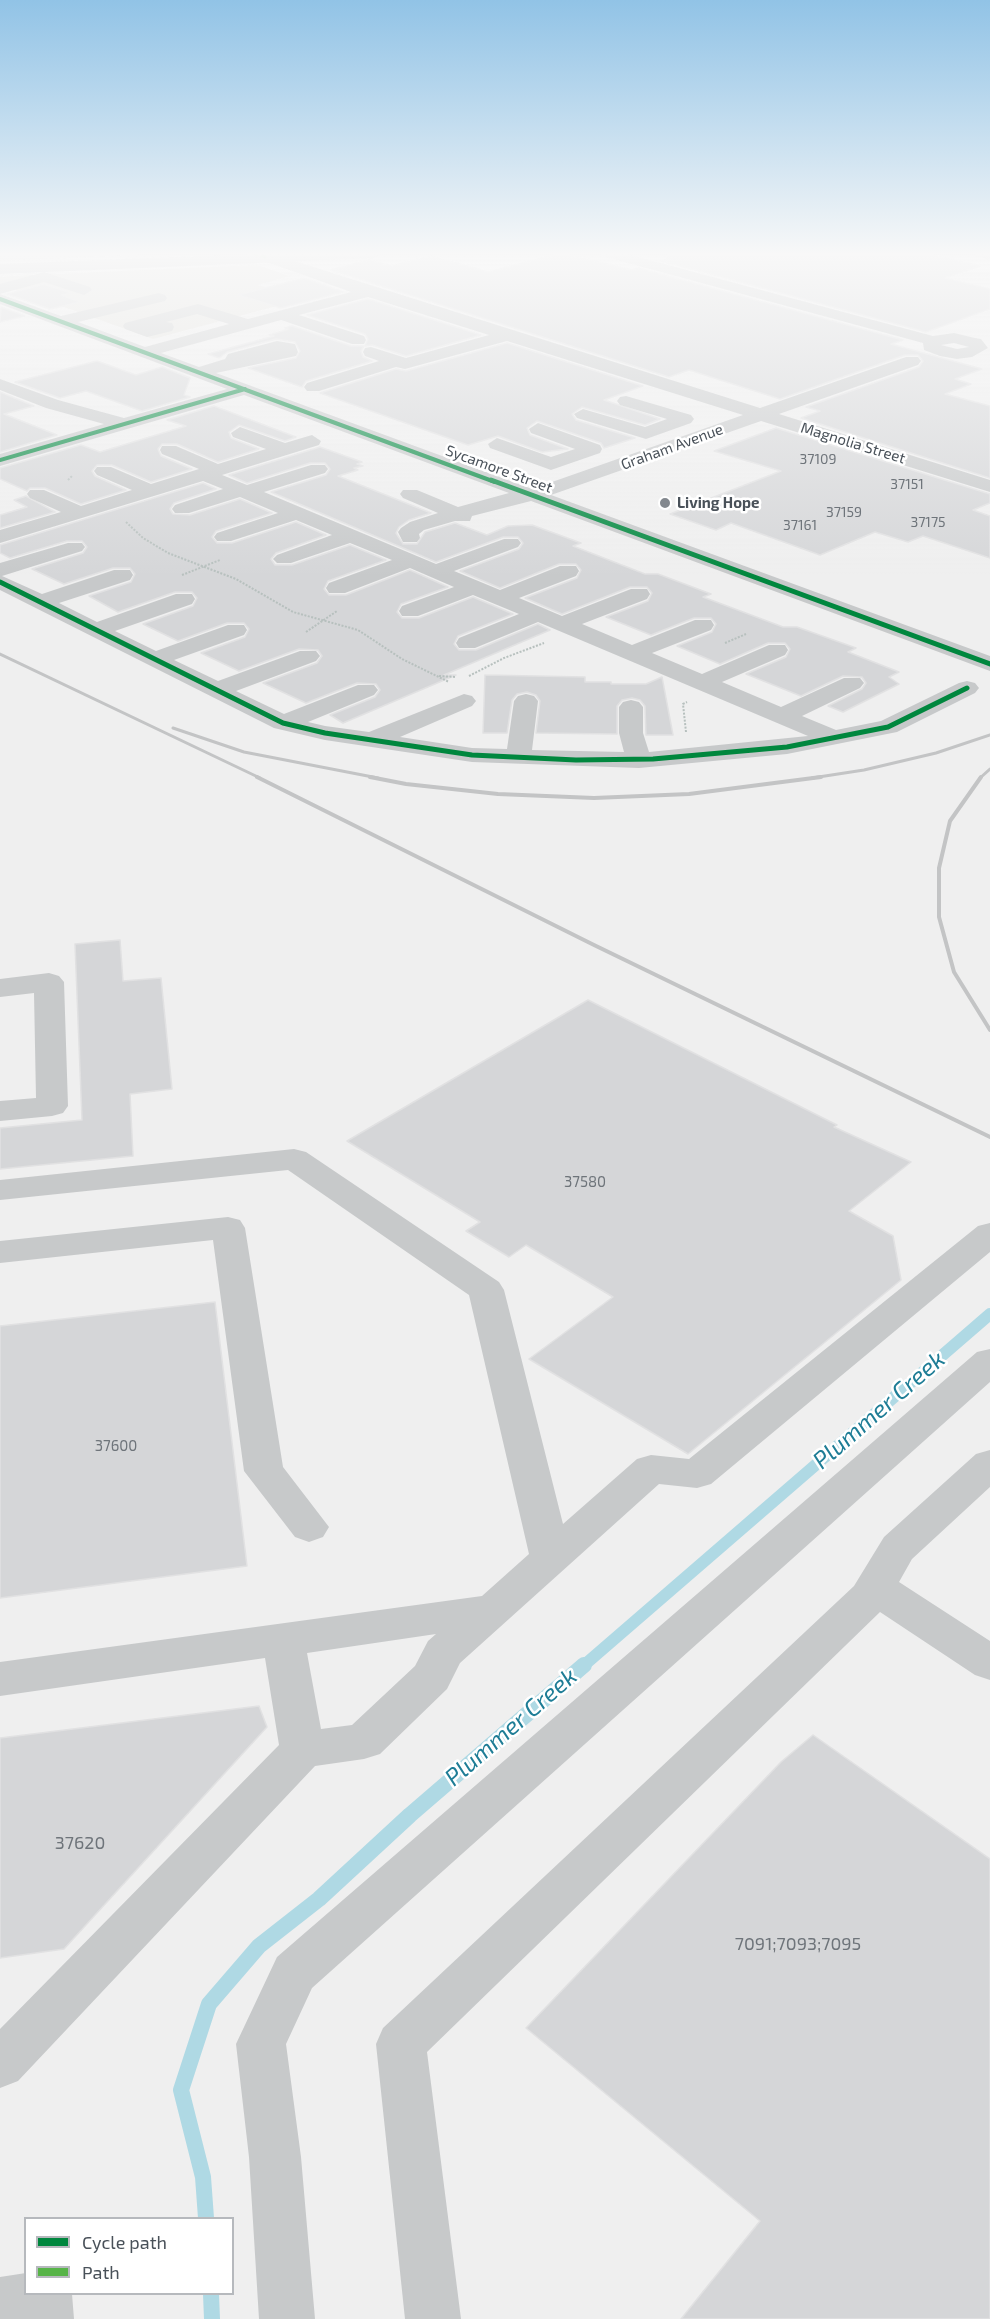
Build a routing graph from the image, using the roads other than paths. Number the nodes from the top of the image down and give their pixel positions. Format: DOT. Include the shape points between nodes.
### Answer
graph roads {
  1 [pos="169,361"];
  2 [pos="396,361"];
  3 [pos="415,361"];
  4 [pos="591,361"];
  5 [pos="912,361"];
  6 [pos="231,363"];
  7 [pos="199,372"];
  8 [pos="0,384"];
  9 [pos="313,387"];
  10 [pos="245,389"];
  11 [pos="627,401"];
  12 [pos="52,404"];
  13 [pos="584,414"];
  14 [pos="762,415"];
  15 [pos="124,424"];
  16 [pos="665,426"];
  17 [pos="538,429"];
  18 [pos="101,431"];
  19 [pos="240,433"];
  20 [pos="697,438"];
  21 [pos="312,441"];
  22 [pos="497,444"];
  23 [pos="169,450"];
  24 [pos="284,450"];
  25 [pos="574,456"];
  26 [pos="0,460"];
  27 [pos="318,469"];
  28 [pos="609,469"];
  29 [pos="104,471"];
  30 [pos="210,472"];
  31 [pos="990,486"];
  32 [pos="152,491"];
  33 [pos="242,491"];
  34 [pos="37,494"];
  35 [pos="410,494"];
  36 [pos="533,495"];
  37 [pos="182,509"];
  38 [pos="81,513"];
  39 [pos="294,514"];
  40 [pos="467,518"];
  41 [pos="2,535"];
  42 [pos="349,536"];
  43 [pos="511,543"];
  44 [pos="226,546"];
  45 [pos="75,547"];
  46 [pos="381,549"];
  47 [pos="284,559"];
  48 [pos="410,561"];
  49 [pos="0,570"];
  50 [pos="435,571"];
  51 [pos="568,571"];
  52 [pos="122,575"];
  53 [pos="0,582"];
  54 [pos="474,587"];
  55 [pos="337,588"];
  56 [pos="639,594"];
  57 [pos="500,598"];
  58 [pos="184,599"];
  59 [pos="40,602"];
  60 [pos="410,611"];
  61 [pos="539,614"];
  62 [pos="703,625"];
  63 [pos="95,630"];
  64 [pos="236,630"];
  65 [pos="556,632"];
  66 [pos="467,643"];
  67 [pos="302,646"];
  68 [pos="777,650"];
  69 [pos="633,653"];
  70 [pos="154,659"];
  71 [pos="990,664"];
  72 [pos="852,683"];
  73 [pos="967,688"];
  74 [pos="216,690"];
  75 [pos="366,690"];
  76 [pos="698,691"];
  77 [pos="464,701"];
  78 [pos="526,701"];
  79 [pos="631,707"];
  80 [pos="782,716"];
  81 [pos="283,723"];
  82 [pos="837,739"];
  83 [pos="372,741"];
  84 [pos="518,757"];
  85 [pos="639,760"];
  86 [pos="0,988"];
  87 [pos="0,1111"];
  88 [pos="0,1190"];
  89 [pos="990,1234"];
  90 [pos="0,1252"];
  91 [pos="990,1360"];
  92 [pos="990,1464"];
  93 [pos="309,1527"];
  94 [pos="550,1559"];
  95 [pos="875,1587"];
  96 [pos="493,1611"];
  97 [pos="283,1640"];
  98 [pos="990,1663"];
  99 [pos="0,1679"];
  100 [pos="302,1750"];
  101 [pos="0,2064"];
  102 [pos="0,2305"];
  103 [pos="46,2319"];
  104 [pos="287,2319"];
  105 [pos="433,2319"];
  1 -- 7 [label="street, Sycamore Street"];
  2 -- 3 [label="street"];
  2 -- 9 [label="street"];
  4 -- 14 [label="street, Magnolia Street"];
  5 -- 14 [label="street, Graham Avenue"];
  6 -- 7 [label="street"];
  7 -- 10 [label="street, Sycamore Street"];
  8 -- 12 [label="street"];
  10 -- 15 [label="street"];
  10 -- 36 [label="street, Sycamore Street"];
  11 -- 16 [label="street" via="685,420"];
  12 -- 15 [label="street"];
  12 -- 18 [label="street" via="50,408 64,419"];
  13 -- 16 [label="street" via="646,433"];
  14 -- 20 [label="street, Graham Avenue"];
  14 -- 31 [label="street, Magnolia Street"];
  15 -- 18 [label="street"];
  16 -- 20 [label="street"];
  17 -- 25 [label="street" via="593,449"];
  18 -- 26 [label="street"];
  19 -- 24 [label="street"];
  20 -- 28 [label="street, Graham Avenue"];
  21 -- 24 [label="street"];
  22 -- 25 [label="street" via="551,464"];
  23 -- 30 [label="street"];
  24 -- 30 [label="street"];
  25 -- 28 [label="street"];
  27 -- 33 [label="street"];
  28 -- 36 [label="street, Graham Avenue"];
  29 -- 32 [label="street"];
  30 -- 32 [label="street"];
  30 -- 33 [label="street"];
  32 -- 38 [label="street"];
  33 -- 37 [label="street"];
  33 -- 39 [label="street"];
  34 -- 38 [label="street"];
  35 -- 40 [label="street"];
  36 -- 40 [label="street, Graham Avenue" via="516,507"];
  36 -- 71 [label="street, Sycamore Street"];
  38 -- 41 [label="street"];
  39 -- 42 [label="street"];
  39 -- 44 [label="street"];
  40 -- 46 [label="street, Graham Avenue" via="441,537 410,538"];
  42 -- 46 [label="street"];
  42 -- 47 [label="street"];
  43 -- 50 [label="street"];
  45 -- 49 [label="street"];
  46 -- 48 [label="street"];
  48 -- 50 [label="street"];
  48 -- 55 [label="street"];
  50 -- 54 [label="street"];
  51 -- 57 [label="street"];
  52 -- 59 [label="street"];
  53 -- 59 [label="street"];
  54 -- 57 [label="street"];
  54 -- 60 [label="street"];
  56 -- 65 [label="street"];
  57 -- 61 [label="street"];
  58 -- 63 [label="street"];
  59 -- 63 [label="street"];
  61 -- 65 [label="street"];
  61 -- 66 [label="street"];
  62 -- 69 [label="street"];
  63 -- 70 [label="street"];
  64 -- 70 [label="street"];
  65 -- 69 [label="street"];
  67 -- 74 [label="street"];
  68 -- 76 [label="street"];
  69 -- 76 [label="street"];
  70 -- 74 [label="street"];
  72 -- 80 [label="street"];
  73 -- 82 [label="street" via="888,727"];
  74 -- 81 [label="street"];
  75 -- 81 [label="street"];
  76 -- 80 [label="street"];
  77 -- 83 [label="street"];
  78 -- 84 [label="street"];
  79 -- 85 [label="street" via="631,733"];
  80 -- 82 [label="street"];
  81 -- 83 [label="street"];
  82 -- 85 [label="street" via="716,755"];
  83 -- 84 [label="street"];
  84 -- 85 [label="street"];
  86 -- 87 [label="street" via="50,982 52,1106"];
  88 -- 94 [label="street" via="294,1159 486,1290"];
  89 -- 94 [label="street" via="697,1474 651,1469"];
  90 -- 93 [label="street" via="228,1228 264,1471"];
  91 -- 104 [label="street" via="294,1973 261,2044 275,2157"];
  92 -- 95 [label="street" via="898,1548"];
  94 -- 96 [label="street"];
  95 -- 98 [label="street"];
  95 -- 105 [label="street" via="869,1597 401,2044"];
  96 -- 97 [label="street"];
  96 -- 100 [label="street" via="443,1653 432,1677 364,1741"];
  97 -- 99 [label="street"];
  97 -- 100 [label="street"];
  100 -- 101 [label="street"];
  102 -- 103 [label="street" via="46,2298"];
}
